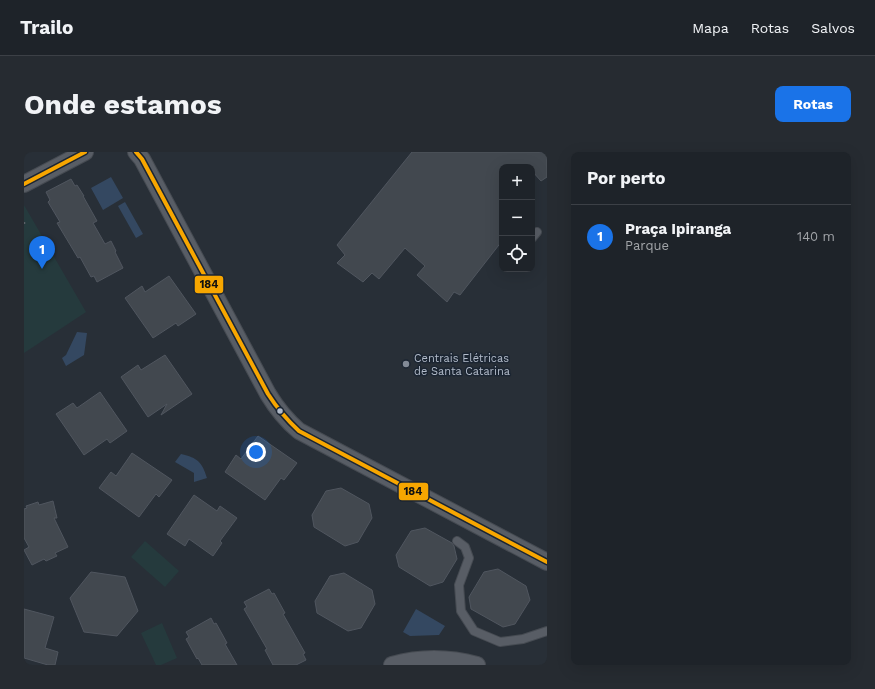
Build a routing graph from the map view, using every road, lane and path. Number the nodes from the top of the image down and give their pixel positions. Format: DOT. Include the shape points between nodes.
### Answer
graph roads {
  1 [pos="85,152"];
  2 [pos="136,152"];
  3 [pos="24,184"];
  4 [pos="457,541"];
  5 [pos="547,562"];
  6 [pos="547,631"];
  7 [pos="392,665"];
  8 [pos="477,665"];
  1 -- 3 [label="street"];
  2 -- 5 [label="street" via="243,337 276,409 287,420 299,431"];
  4 -- 6 [label="lane" via="465,547 469,558 459,585 461,611 474,631 500,642 523,639"];
  7 -- 8 [label="street" via="408,660 434,658"];
}
